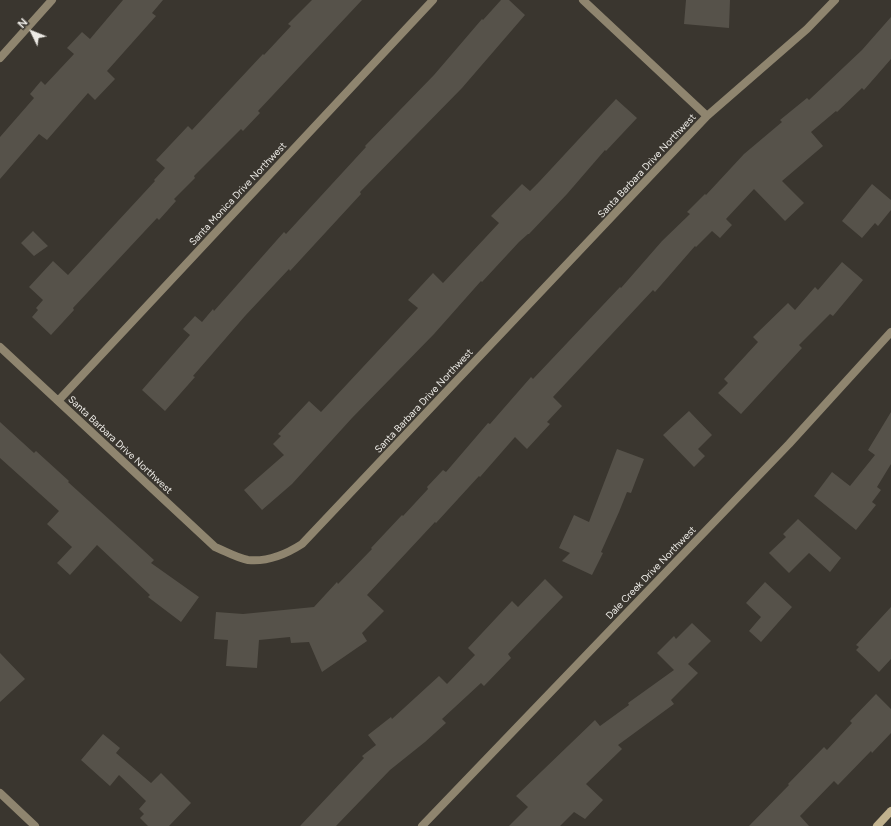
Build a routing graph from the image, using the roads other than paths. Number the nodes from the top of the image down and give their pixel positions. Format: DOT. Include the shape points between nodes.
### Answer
graph roads {
  1 [pos="52,0"];
  2 [pos="432,0"];
  3 [pos="583,0"];
  4 [pos="835,0"];
  5 [pos="0,58"];
  6 [pos="707,116"];
  7 [pos="891,332"];
  8 [pos="0,347"];
  9 [pos="58,401"];
  10 [pos="0,793"];
  11 [pos="891,811"];
  12 [pos="35,826"];
  13 [pos="422,826"];
  14 [pos="877,826"];
  1 -- 5 [label="street"];
  2 -- 9 [label="street, Santa Monica Drive Northwest"];
  3 -- 6 [label="street"];
  4 -- 6 [label="street, Santa Barbara Drive Northwest" via="807,29"];
  6 -- 9 [label="street, Santa Barbara Drive Northwest" via="307,539 286,554 269,559 247,560 215,547"];
  7 -- 13 [label="street, Dale Creek Drive Northwest" via="783,449"];
  8 -- 9 [label="street, Santa Barbara Drive Northwest"];
  10 -- 12 [label="street"];
  11 -- 14 [label="main road"];
}
